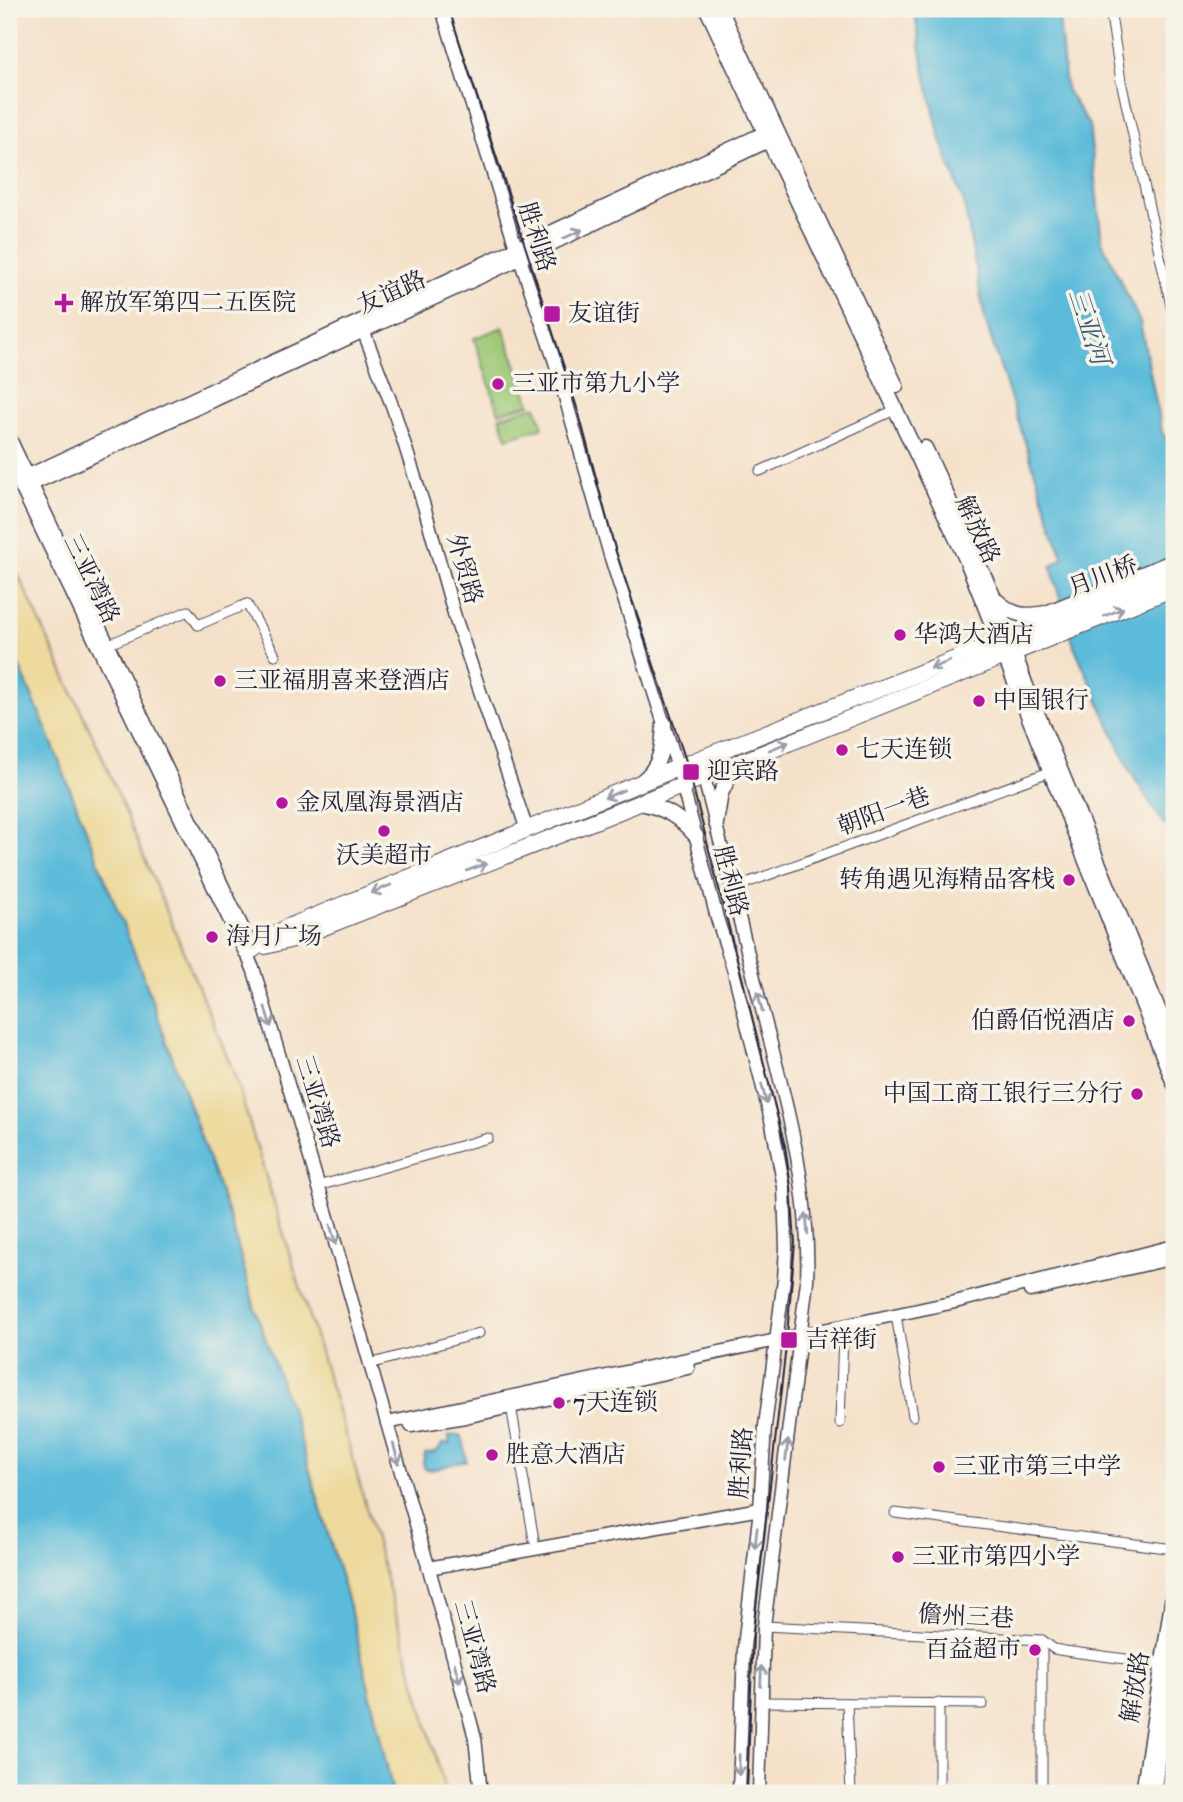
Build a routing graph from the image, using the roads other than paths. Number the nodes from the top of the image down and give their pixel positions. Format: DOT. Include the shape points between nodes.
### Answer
graph roads {
  1 [pos="442,9"];
  2 [pos="707,9"];
  3 [pos="720,9"];
  4 [pos="1110,9"];
  5 [pos="772,134"];
  6 [pos="518,253"];
  7 [pos="1174,319"];
  8 [pos="361,325"];
  9 [pos="897,409"];
  10 [pos="9,439"];
  11 [pos="9,460"];
  12 [pos="760,471"];
  13 [pos="24,483"];
  14 [pos="1174,561"];
  15 [pos="1174,574"];
  16 [pos="1174,587"];
  17 [pos="995,600"];
  18 [pos="1049,624"];
  19 [pos="107,645"];
  20 [pos="1006,647"];
  21 [pos="275,655"];
  22 [pos="664,723"];
  23 [pos="699,759"];
  24 [pos="737,762"];
  25 [pos="678,768"];
  26 [pos="1049,772"];
  27 [pos="704,776"];
  28 [pos="638,784"];
  29 [pos="682,785"];
  30 [pos="640,803"];
  31 [pos="716,823"];
  32 [pos="527,830"];
  33 [pos="696,836"];
  34 [pos="733,888"];
  35 [pos="249,951"];
  36 [pos="1174,1048"];
  37 [pos="1174,1083"];
  38 [pos="488,1138"];
  39 [pos="318,1186"];
  40 [pos="1174,1246"];
  41 [pos="1174,1258"];
  42 [pos="897,1321"];
  43 [pos="479,1333"];
  44 [pos="843,1333"];
  45 [pos="801,1339"];
  46 [pos="776,1344"];
  47 [pos="370,1364"];
  48 [pos="512,1406"];
  49 [pos="913,1416"];
  50 [pos="840,1423"];
  51 [pos="388,1426"];
  52 [pos="760,1509"];
  53 [pos="895,1513"];
  54 [pos="534,1540"];
  55 [pos="1174,1549"];
  56 [pos="428,1568"];
  57 [pos="1174,1588"];
  58 [pos="764,1626"];
  59 [pos="1042,1640"];
  60 [pos="1169,1661"];
  61 [pos="761,1702"];
  62 [pos="848,1703"];
  63 [pos="939,1703"];
  64 [pos="983,1704"];
  65 [pos="1170,1710"];
  66 [pos="1168,1743"];
  67 [pos="481,1793"];
  68 [pos="739,1793"];
  69 [pos="759,1793"];
  70 [pos="851,1793"];
  71 [pos="939,1793"];
  72 [pos="1042,1793"];
  73 [pos="1143,1793"];
  74 [pos="1153,1793"];
  1 -- 6 [label="main road, 胜利路"];
  2 -- 5 [label="main road, 解放路"];
  3 -- 5 [label="main road, 解放路"];
  4 -- 7 [label="street" via="1121,81"];
  5 -- 6 [label="main road, 友谊路"];
  5 -- 9 [label="main road, 解放路"];
  5 -- 17 [label="main road, 解放路"];
  6 -- 8 [label="main road, 友谊路"];
  6 -- 22 [label="main road, 胜利路"];
  8 -- 13 [label="main road, 友谊路"];
  8 -- 32 [label="main road, 外贸路"];
  9 -- 12 [label="street"];
  9 -- 20 [label="main road, 解放路"];
  10 -- 13 [label="main road, 三亚湾路"];
  11 -- 13 [label="main road, 三亚湾路"];
  13 -- 19 [label="main road, 三亚湾路"];
  13 -- 35 [label="main road, 三亚湾路"];
  14 -- 18 [label="main road"];
  15 -- 18 [label="highway, 月川桥"];
  18 -- 16 [label="highway, 月川桥, one-way"];
  17 -- 18 [label="main road" via="1015,614"];
  17 -- 20 [label="main road, 解放路"];
  18 -- 20 [label="highway"];
  19 -- 21 [label="street" via="188,611 198,625 247,604"];
  19 -- 35 [label="main road, 三亚湾路"];
  20 -- 23 [label="highway, one-way"];
  24 -- 20 [label="highway, one-way"];
  20 -- 26 [label="main road, 解放路"];
  20 -- 36 [label="main road, 解放路"];
  22 -- 25 [label="main road, 胜利路"];
  22 -- 28 [label="main road" via="659,759"];
  23 -- 25 [label="highway"];
  23 -- 27 [label="main road, 胜利路"];
  24 -- 27 [label="highway"];
  24 -- 31 [label="main road" via="724,785"];
  25 -- 28 [label="highway"];
  25 -- 29 [label="main road, 胜利路"];
  26 -- 34 [label="street, 朝阳一巷"];
  26 -- 37 [label="main road, 解放路"];
  27 -- 29 [label="highway"];
  27 -- 31 [label="main road, 胜利路"];
  28 -- 32 [label="highway, one-way"];
  29 -- 30 [label="highway"];
  29 -- 33 [label="main road, 胜利路"];
  30 -- 33 [label="main road" via="666,810"];
  35 -- 30 [label="highway, one-way" via="293,939"];
  31 -- 34 [label="main road, 胜利路"];
  32 -- 35 [label="highway, one-way" via="286,928"];
  33 -- 46 [label="main road, 胜利路, one-way" via="772,1124 783,1186 786,1248"];
  45 -- 34 [label="main road, 胜利路, one-way" via="808,1256 802,1179"];
  35 -- 39 [label="main road, 三亚湾路, one-way"];
  38 -- 39 [label="street"];
  39 -- 47 [label="main road, 三亚湾路, one-way"];
  40 -- 45 [label="main road"];
  41 -- 42 [label="main road"];
  42 -- 44 [label="main road"];
  42 -- 49 [label="street"];
  43 -- 47 [label="street"];
  44 -- 45 [label="main road"];
  44 -- 50 [label="street"];
  45 -- 46 [label="main road"];
  58 -- 45 [label="main road, 胜利路, one-way"];
  46 -- 48 [label="main road"];
  46 -- 51 [label="main road"];
  46 -- 52 [label="main road, 胜利路"];
  47 -- 51 [label="main road, 三亚湾路"];
  48 -- 51 [label="main road"];
  48 -- 54 [label="street"];
  51 -- 56 [label="main road, 三亚湾路, one-way"];
  52 -- 56 [label="main road"];
  52 -- 68 [label="main road, 胜利路, one-way" via="743,1658"];
  53 -- 55 [label="street"];
  56 -- 67 [label="main road, 三亚湾路, one-way" via="475,1738"];
  57 -- 60 [label="main road, 解放路"];
  58 -- 59 [label="street, 儋州三巷"];
  61 -- 58 [label="main road, 胜利路, one-way"];
  59 -- 60 [label="street, 儋州三巷" via="1065,1651"];
  59 -- 72 [label="street"];
  60 -- 65 [label="main road, 解放路"];
  60 -- 73 [label="main road, 解放路"];
  61 -- 62 [label="street"];
  61 -- 69 [label="main road, 胜利路"];
  62 -- 63 [label="street"];
  62 -- 70 [label="street"];
  63 -- 64 [label="street"];
  63 -- 71 [label="street"];
  65 -- 66 [label="main road, 解放路"];
  66 -- 74 [label="main road, 解放路"];
}
